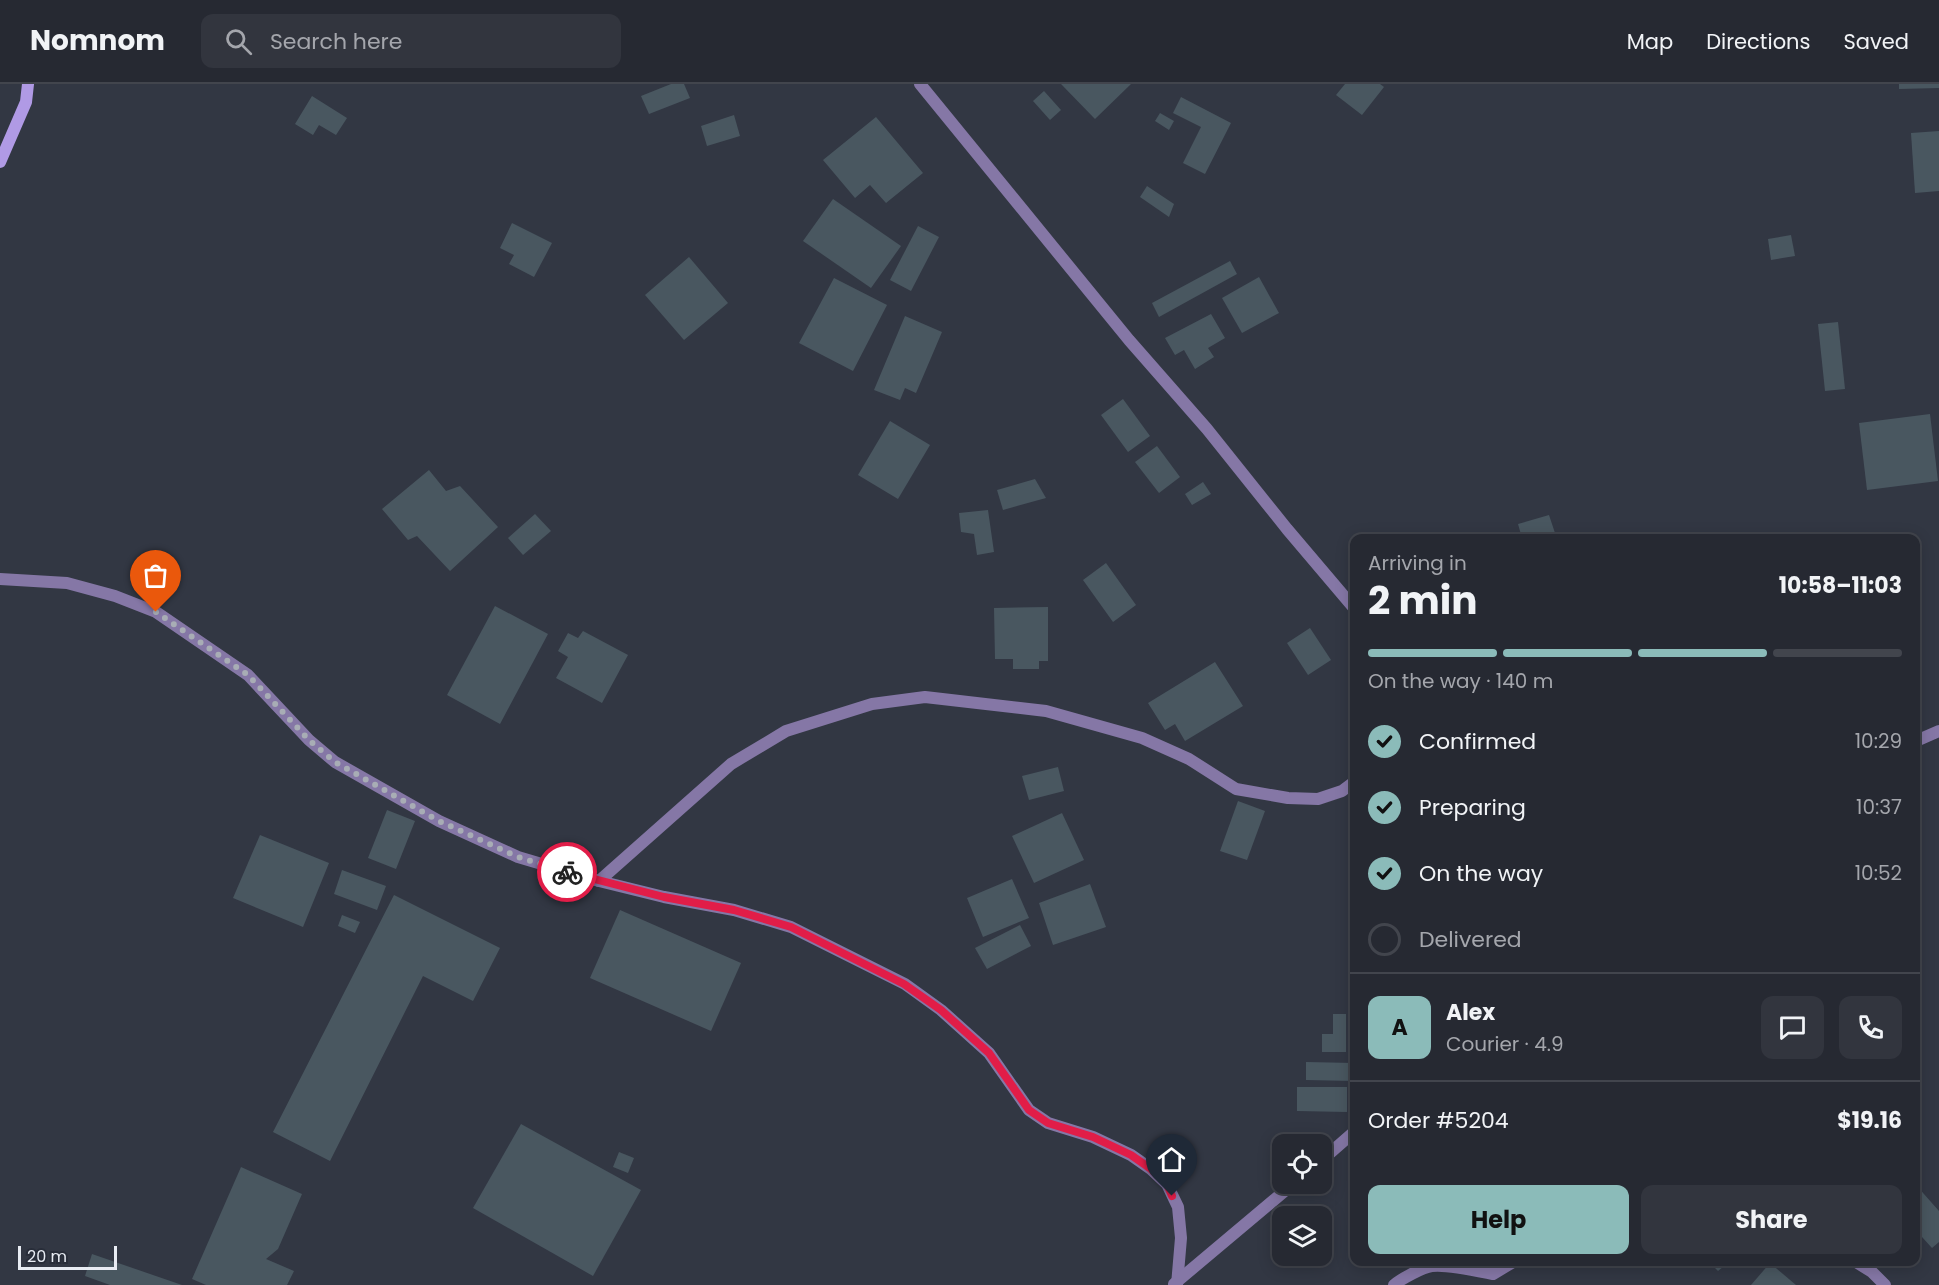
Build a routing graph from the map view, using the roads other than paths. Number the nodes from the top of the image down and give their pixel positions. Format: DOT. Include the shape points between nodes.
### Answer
graph roads {
  1 [pos="28,84"];
  2 [pos="920,84"];
  3 [pos="0,162"];
  4 [pos="0,579"];
  5 [pos="1350,603"];
  6 [pos="1939,731"];
  7 [pos="1920,739"];
  8 [pos="1350,785"];
  9 [pos="599,881"];
  10 [pos="1350,1136"];
  11 [pos="1332,1151"];
  12 [pos="1281,1194"];
  13 [pos="1432,1266"];
  14 [pos="1432,1266"];
  15 [pos="1506,1266"];
  16 [pos="1862,1266"];
  17 [pos="1176,1284"];
  18 [pos="1394,1285"];
  19 [pos="1885,1285"];
  1 -- 3 [label="main road" via="26,102"];
  2 -- 5 [label="street"];
  4 -- 9 [label="street" via="67,584 156,612 248,675 335,762 439,821 518,857"];
  6 -- 7 [label="street"];
  8 -- 9 [label="street" via="1318,799 1236,789 1189,759 1142,738 1046,711 925,697 872,704 786,731 731,764"];
  9 -- 17 [label="street" via="734,910 791,927 904,984 941,1010 989,1053 1029,1110 1048,1123 1093,1137 1131,1155 1167,1184 1178,1207 1181,1238"];
  10 -- 11 [label="street"];
  12 -- 17 [label="street"];
  13 -- 15 [label="street" via="1493,1274"];
  14 -- 18 [label="street"];
  16 -- 19 [label="street"];
}
